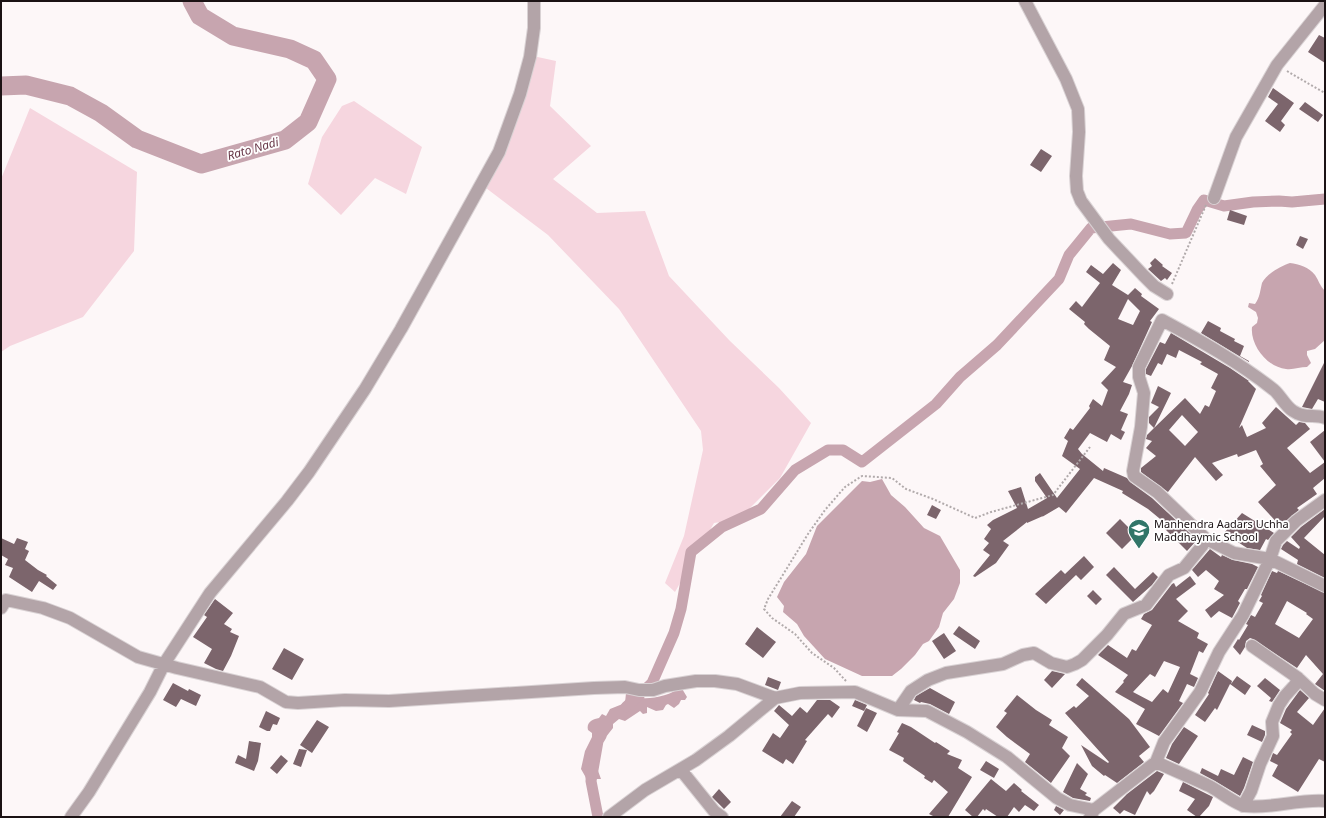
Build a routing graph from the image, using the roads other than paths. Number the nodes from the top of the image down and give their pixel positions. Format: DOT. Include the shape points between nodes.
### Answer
graph roads {
  1 [pos="534,1"];
  2 [pos="1025,1"];
  3 [pos="1325,5"];
  4 [pos="1211,200"];
  5 [pos="1167,294"];
  6 [pos="1325,418"];
  7 [pos="1325,500"];
  8 [pos="1206,539"];
  9 [pos="1270,559"];
  10 [pos="1325,586"];
  11 [pos="1,608"];
  12 [pos="1252,646"];
  13 [pos="164,664"];
  14 [pos="1298,678"];
  15 [pos="775,698"];
  16 [pos="1325,700"];
  17 [pos="898,710"];
  18 [pos="1156,762"];
  19 [pos="681,770"];
  20 [pos="1325,801"];
  21 [pos="1243,806"];
  22 [pos="1092,814"];
  23 [pos="71,817"];
  24 [pos="609,817"];
  25 [pos="722,817"];
  1 -- 13 [label="street" via="530,57 499,152 405,323 365,389 309,472 210,593"];
  2 -- 5 [label="street" via="1066,79 1078,109 1076,176 1081,201 1143,275"];
  3 -- 4 [label="street" via="1277,65 1236,137"];
  6 -- 8 [label="street" via="1292,411 1276,391 1218,351 1162,320 1139,367 1144,393 1134,476 1157,492"];
  7 -- 9 [label="street" via="1296,521 1276,541"];
  8 -- 9 [label="street" via="1234,553"];
  8 -- 17 [label="street" via="1184,568 1169,575 1146,605 1124,614 1107,635 1075,664 1067,667 1051,663 1034,653 1003,664 946,673 928,680 911,691"];
  9 -- 10 [label="street"];
  9 -- 18 [label="street" via="1243,615 1218,652 1200,692 1164,742"];
  11 -- 13 [label="street" via="6,600 43,608 70,618 138,657"];
  12 -- 14 [label="street"];
  13 -- 15 [label="street" via="260,687 286,702 298,703 389,701 594,688 625,687 653,690 696,681 737,684"];
  13 -- 23 [label="street" via="150,692"];
  14 -- 16 [label="street"];
  14 -- 21 [label="street" via="1279,705 1272,722 1273,736"];
  15 -- 17 [label="street" via="800,693 855,692"];
  15 -- 19 [label="street" via="729,736"];
  17 -- 22 [label="street" via="928,711 968,732 1007,757 1056,798"];
  18 -- 21 [label="street" via="1208,785"];
  18 -- 22 [label="street"];
  19 -- 24 [label="street" via="645,790"];
  19 -- 25 [label="street" via="714,811"];
  20 -- 21 [label="street"];
}
